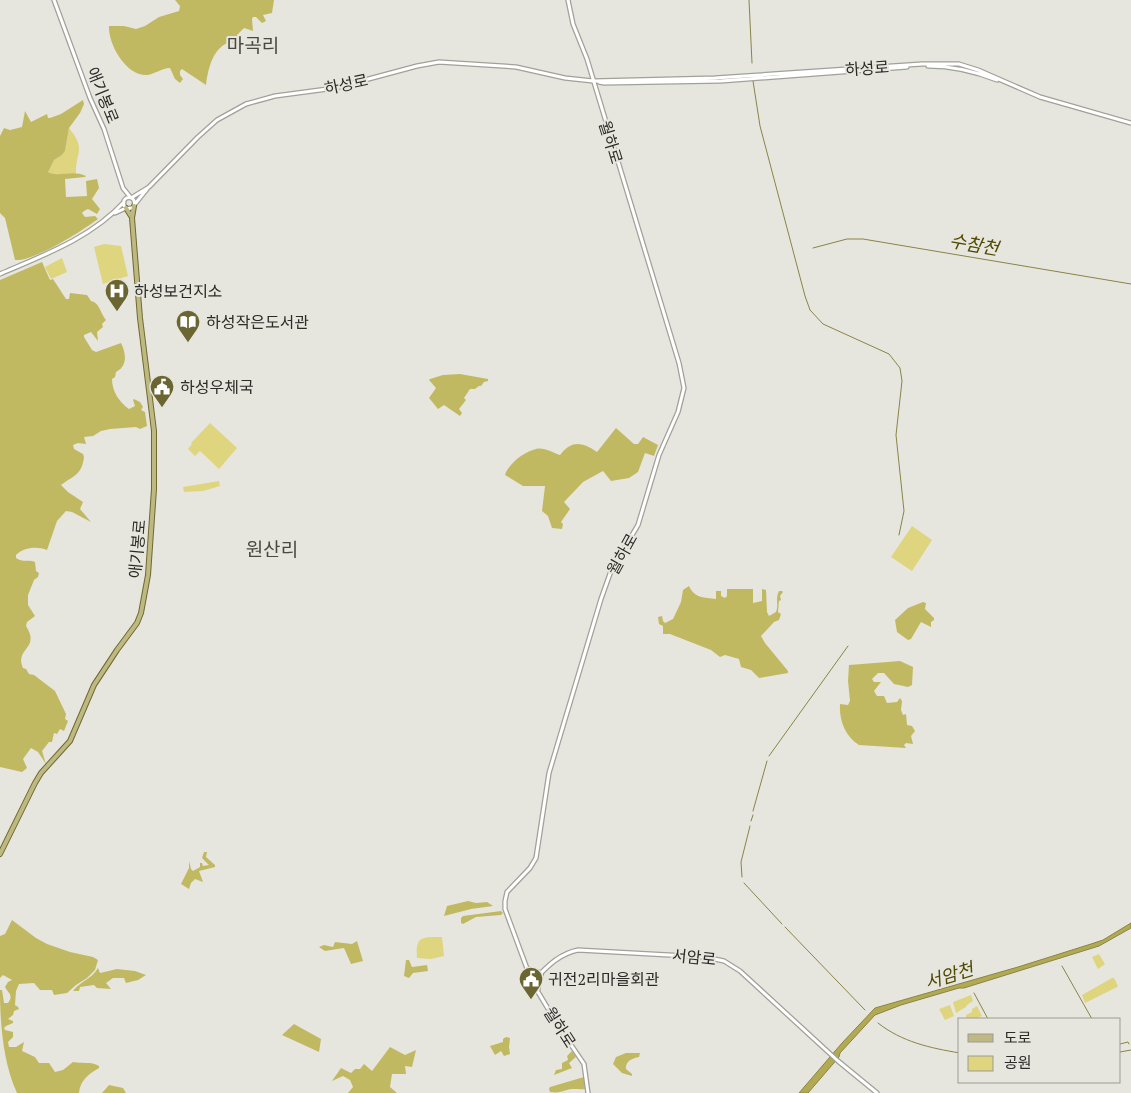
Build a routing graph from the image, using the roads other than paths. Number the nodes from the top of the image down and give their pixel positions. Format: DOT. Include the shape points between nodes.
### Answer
graph roads {
  1 [pos="54,0"];
  2 [pos="568,0"];
  3 [pos="593,81"];
  4 [pos="1131,124"];
  5 [pos="149,187"];
  6 [pos="124,188"];
  7 [pos="131,198"];
  8 [pos="124,201"];
  9 [pos="134,205"];
  10 [pos="126,208"];
  11 [pos="112,214"];
  12 [pos="132,218"];
  13 [pos="0,274"];
  14 [pos="0,854"];
  15 [pos="526,968"];
  16 [pos="542,972"];
  17 [pos="532,982"];
  18 [pos="538,992"];
  19 [pos="588,1093"];
  20 [pos="877,1093"];
  1 -- 6 [label="street, 애기봉로"];
  2 -- 3 [label="street, 월하로"];
  3 -- 4 [label="street, 하성로" via="953,64 978,70 1040,97"];
  3 -- 5 [label="street, 하성로" via="516,67 439,62 335,88 262,98 216,120"];
  3 -- 15 [label="street, 월하로" via="679,365 684,392 659,456 643,513 611,572 601,599 549,773 536,858 505,897 505,909"];
  5 -- 7 [label="street, 하성로"];
  5 -- 9 [label="street"];
  6 -- 7 [label="street, 애기봉로"];
  6 -- 8 [label="street"];
  7 -- 8 [label="street"];
  7 -- 9 [label="street"];
  8 -- 10 [label="street"];
  8 -- 11 [label="street"];
  9 -- 10 [label="street"];
  9 -- 12 [label="main road, 애기봉로"];
  10 -- 11 [label="street"];
  10 -- 12 [label="main road"];
  11 -- 13 [label="street" via="66,245"];
  12 -- 14 [label="main road, 애기봉로" via="154,442 150,555 141,613 89,695 70,741 40,773"];
  15 -- 16 [label="street"];
  15 -- 17 [label="street, 월하로"];
  16 -- 17 [label="street, 서암로"];
  16 -- 18 [label="street"];
  16 -- 20 [label="street, 서암로" via="564,954 578,950 691,955 724,961 740,971"];
  17 -- 18 [label="street, 월하로"];
  18 -- 19 [label="street, 월하로" via="584,1064"];
}
